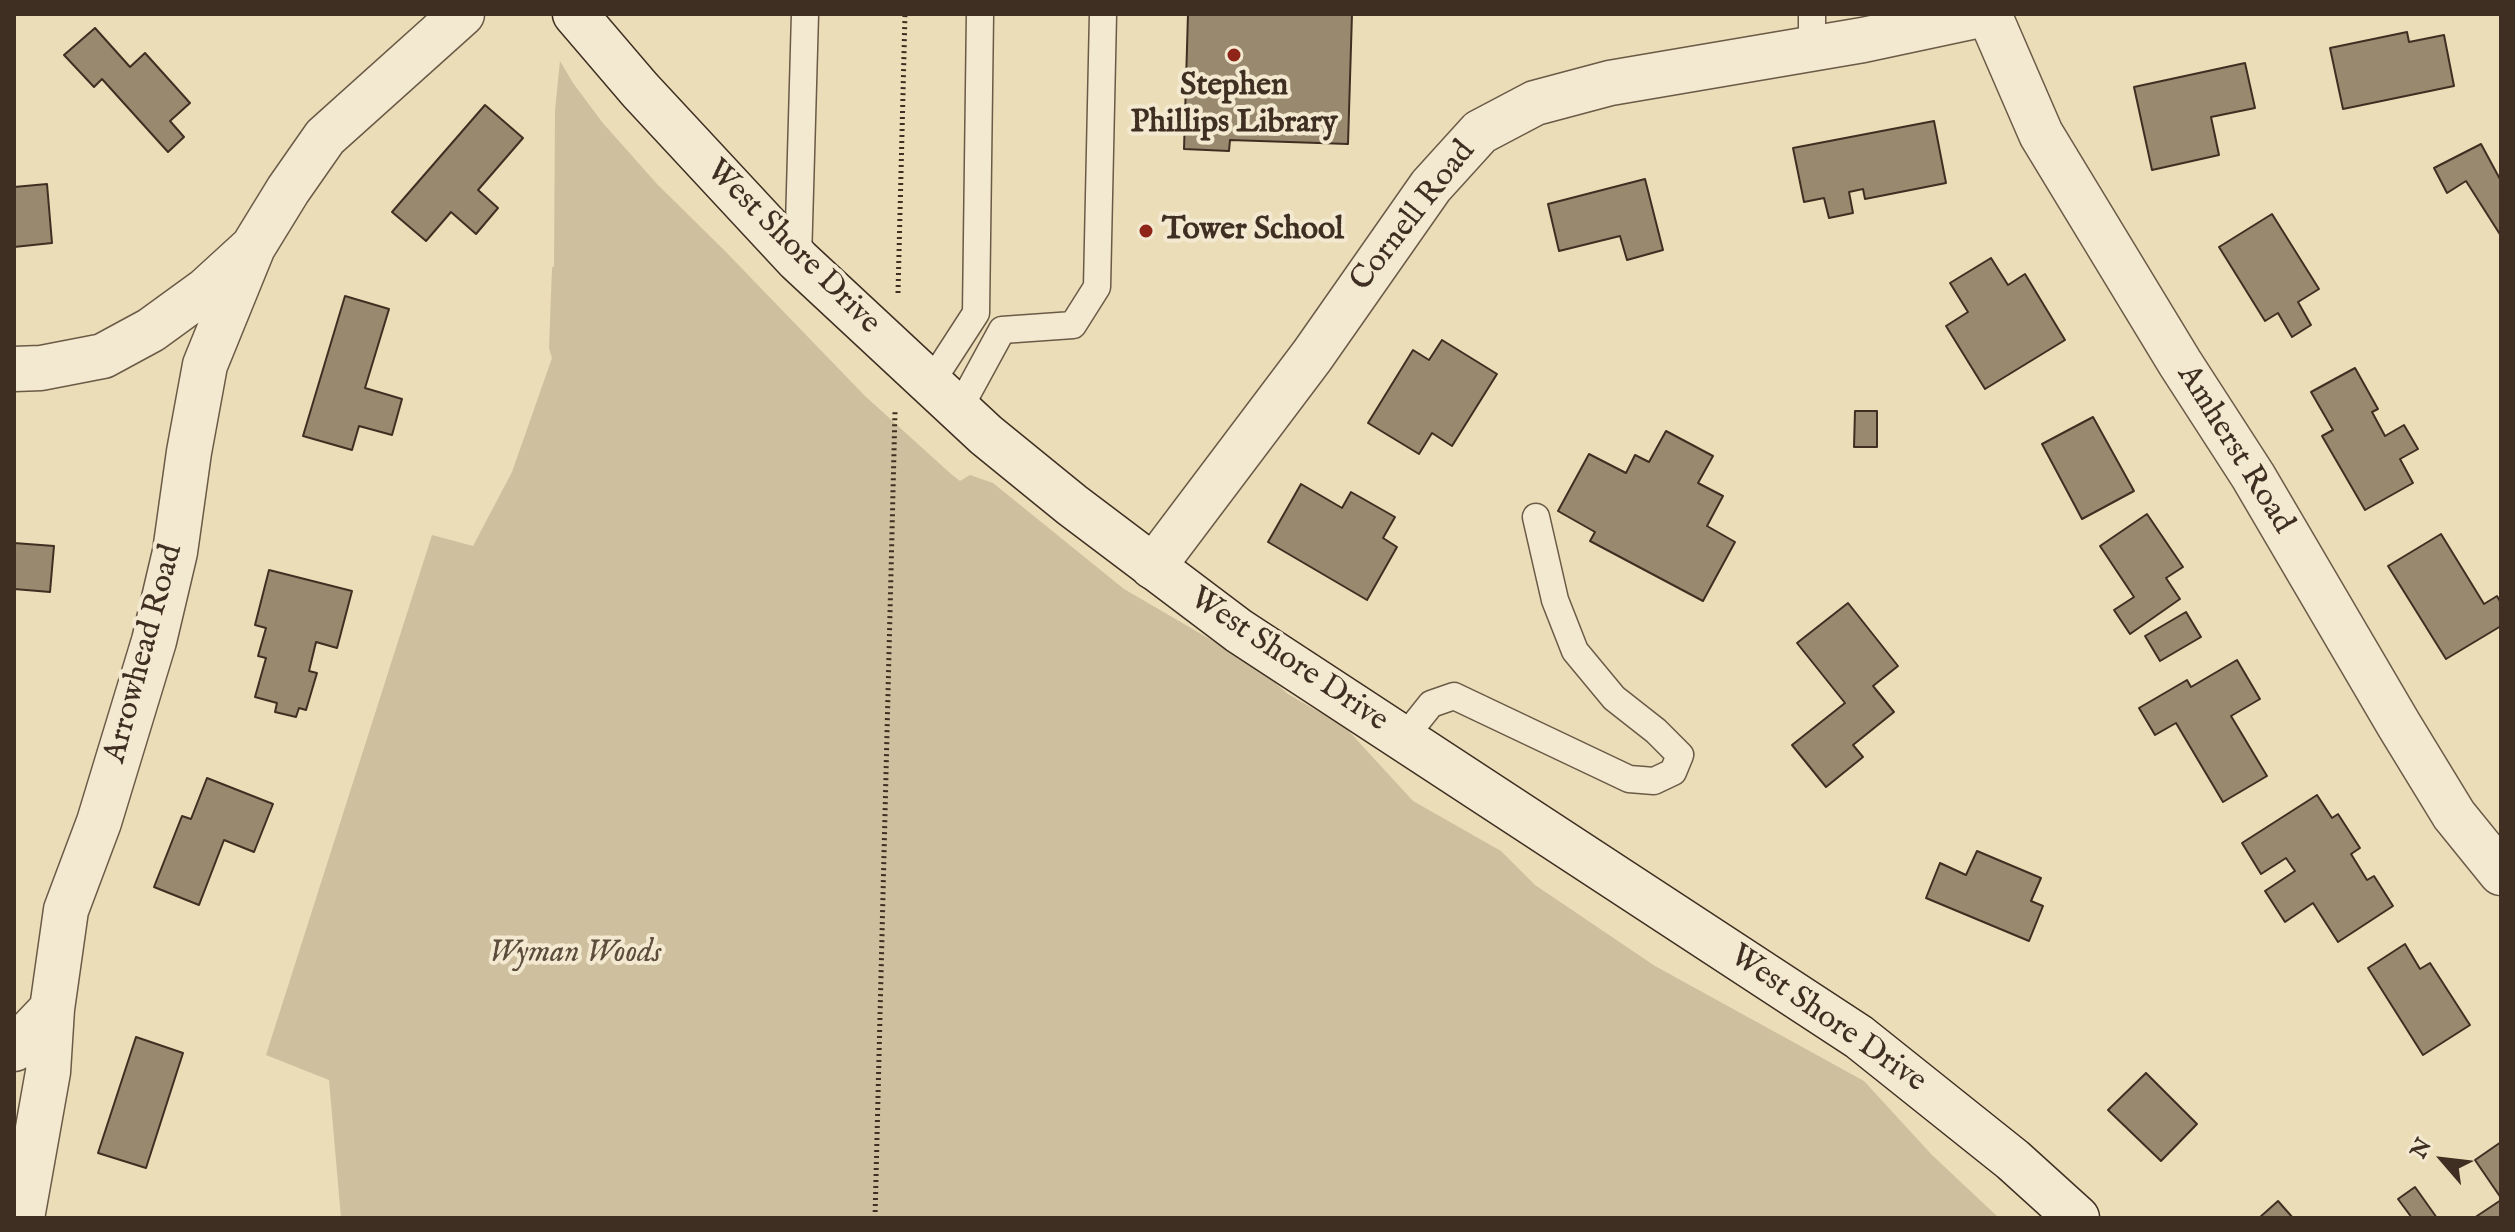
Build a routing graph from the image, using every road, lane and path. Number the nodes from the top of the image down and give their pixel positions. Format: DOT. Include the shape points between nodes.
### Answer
graph roads {
  1 [pos="462,14"];
  2 [pos="575,14"];
  3 [pos="805,14"];
  4 [pos="905,14"];
  5 [pos="980,14"];
  6 [pos="1103,14"];
  7 [pos="1987,14"];
  8 [pos="1812,32"];
  9 [pos="253,247"];
  10 [pos="798,260"];
  11 [pos="896,352"];
  12 [pos="14,369"];
  13 [pos="944,397"];
  14 [pos="1536,517"];
  15 [pos="1153,567"];
  16 [pos="1403,739"];
  17 [pos="2501,873"];
  18 [pos="52,1009"];
  19 [pos="14,1049"];
  20 [pos="22,1218"];
  21 [pos="875,1218"];
  22 [pos="2077,1218"];
  1 -- 9 [label="street" via="325,137"];
  2 -- 10 [label="street, West Shore Drive"];
  3 -- 10 [label="lane"];
  4 -- 11 [label="path"];
  5 -- 13 [label="lane" via="976,313"];
  6 -- 13 [label="lane" via="1097,287 1073,325 1002,330"];
  7 -- 8 [label="street, Cornell Road"];
  7 -- 17 [label="street, Amherst Road" via="2041,134 2253,476 2414,751 2454,815"];
  8 -- 15 [label="street, Cornell Road" via="1535,103 1480,132 1431,186 1312,356"];
  9 -- 12 [label="street" via="151,330 103,356"];
  9 -- 18 [label="street, Arrowhead Road" via="205,365 175,552 154,641 66,910"];
  10 -- 11 [label="street, West Shore Drive"];
  11 -- 13 [label="street, West Shore Drive"];
  11 -- 21 [label="path"];
  13 -- 15 [label="street, West Shore Drive"];
  14 -- 16 [label="lane" via="1555,600 1575,651 1614,698 1680,755 1673,772 1654,781 1629,779 1454,696 1431,704"];
  15 -- 16 [label="street, West Shore Drive"];
  16 -- 22 [label="street, West Shore Drive" via="1859,1037"];
  18 -- 19 [label="street"];
  18 -- 20 [label="street, Arrowhead Road" via="48,1072"];
}
